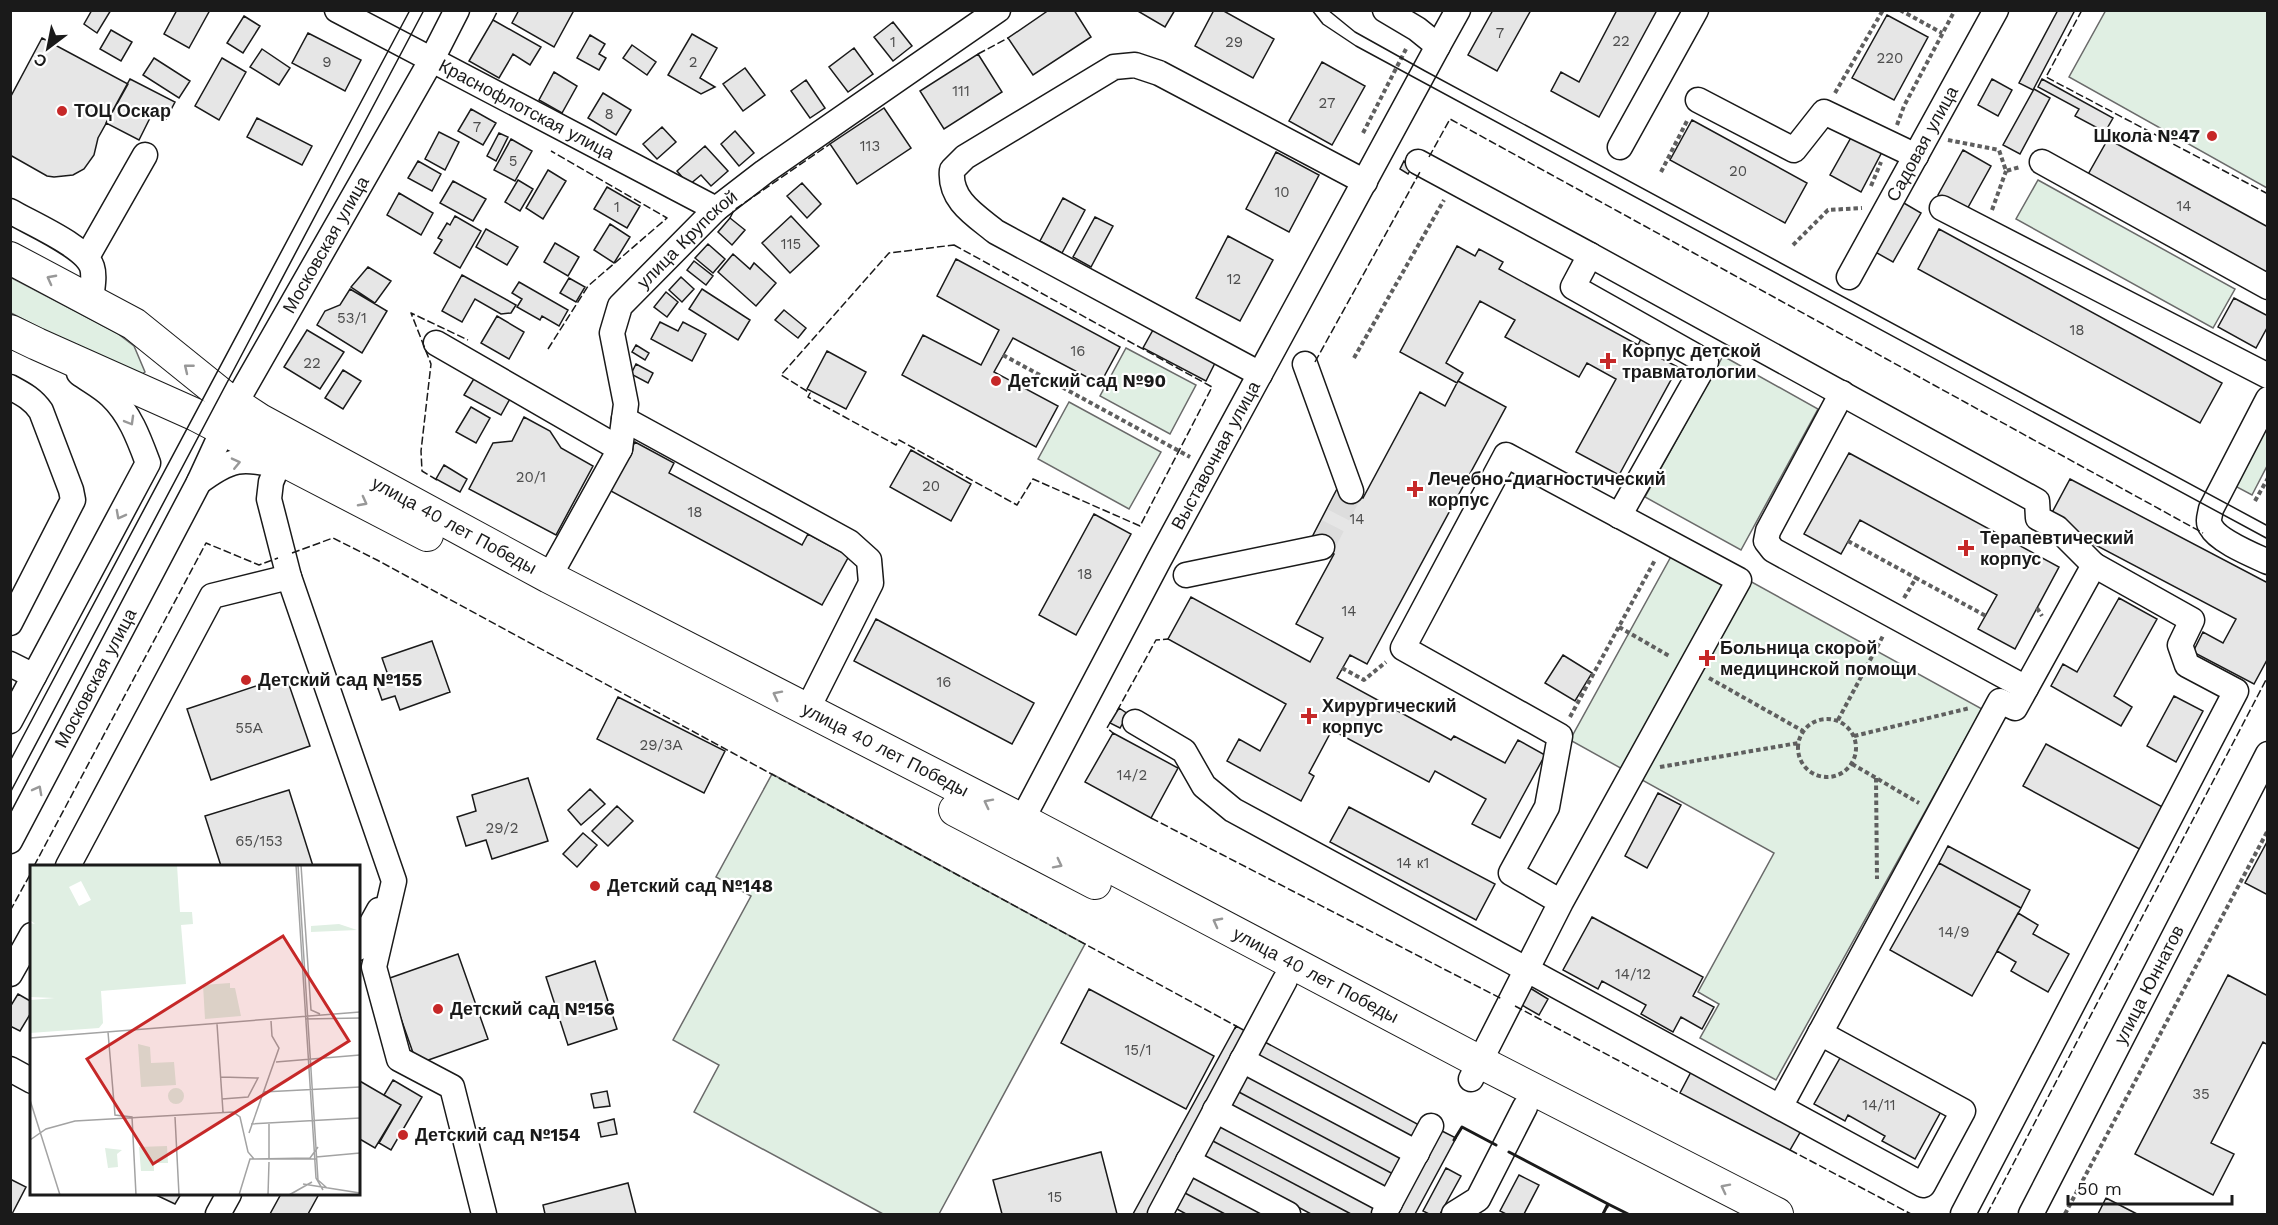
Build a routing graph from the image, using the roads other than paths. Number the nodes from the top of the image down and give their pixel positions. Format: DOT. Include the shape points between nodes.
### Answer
graph roads {
  1 [pos="337,10"];
  2 [pos="458,10"];
  3 [pos="1385,10"];
  4 [pos="1458,10"];
  5 [pos="1696,10"];
  6 [pos="1996,10"];
  7 [pos="981,14"];
  8 [pos="1438,46"];
  9 [pos="432,59"];
  10 [pos="1698,100"];
  11 [pos="1922,146"];
  12 [pos="1620,147"];
  13 [pos="145,155"];
  14 [pos="1418,162"];
  15 [pos="2042,162"];
  16 [pos="1365,182"];
  17 [pos="1942,208"];
  18 [pos="716,209"];
  19 [pos="10,212"];
  20 [pos="1590,255"];
  21 [pos="10,258"];
  22 [pos="95,262"];
  23 [pos="1849,277"];
  24 [pos="2268,287"];
  25 [pos="91,300"];
  26 [pos="1725,328"];
  27 [pos="24,338"];
  28 [pos="436,343"];
  29 [pos="1706,362"];
  30 [pos="1305,364"];
  31 [pos="1260,374"];
  32 [pos="2268,376"];
  33 [pos="10,387"];
  34 [pos="1842,393"];
  35 [pos="2268,399"];
  36 [pos="229,416"];
  37 [pos="624,419"];
  38 [pos="620,449"];
  39 [pos="278,465"];
  40 [pos="312,474"];
  41 [pos="199,482"];
  42 [pos="1352,491"];
  43 [pos="1620,516"];
  44 [pos="1322,547"];
  45 [pos="2268,562"];
  46 [pos="2094,565"];
  47 [pos="1186,575"];
  48 [pos="288,577"];
  49 [pos="549,577"];
  50 [pos="10,623"];
  51 [pos="10,664"];
  52 [pos="23,685"];
  53 [pos="2026,688"];
  54 [pos="807,710"];
  55 [pos="10,721"];
  56 [pos="1135,722"];
  57 [pos="2268,754"];
  58 [pos="1017,830"];
  59 [pos="10,841"];
  60 [pos="69,865"];
  61 [pos="394,881"];
  62 [pos="1562,902"];
  63 [pos="30,939"];
  64 [pos="360,944"];
  65 [pos="1527,969"];
  66 [pos="10,974"];
  67 [pos="1284,980"];
  68 [pos="1820,1033"];
  69 [pos="1242,1060"];
  70 [pos="10,1069"];
  71 [pos="1476,1071"];
  72 [pos="30,1080"];
  73 [pos="1525,1107"];
  74 [pos="1780,1107"];
  75 [pos="1215,1110"];
  76 [pos="1431,1126"];
  77 [pos="1417,1153"];
  78 [pos="1188,1161"];
  79 [pos="229,1195"];
  80 [pos="1387,1209"];
  81 [pos="1163,1214"];
  82 [pos="218,1215"];
  83 [pos="484,1215"];
  84 [pos="1288,1215"];
  85 [pos="1454,1215"];
  86 [pos="1732,1215"];
  87 [pos="1777,1215"];
  88 [pos="1963,1215"];
  89 [pos="2031,1215"];
  1 -- 9 [label="street, Краснофлотская улица"];
  2 -- 9 [label="street, Московская улица"];
  3 -- 8 [label="street"];
  4 -- 8 [label="street, Выставочная улица"];
  5 -- 12 [label="street"];
  6 -- 11 [label="street, Садовая улица"];
  7 -- 18 [label="street, улица Крупской"];
  8 -- 16 [label="street, Выставочная улица"];
  9 -- 18 [label="street, Краснофлотская улица"];
  9 -- 36 [label="street, Московская улица"];
  10 -- 11 [label="street" via="1794,150 1824,112 1890,143"];
  11 -- 23 [label="street, Садовая улица"];
  13 -- 22 [label="street"];
  14 -- 20 [label="street"];
  15 -- 24 [label="street"];
  16 -- 31 [label="street, Выставочная улица"];
  16 -- 31 [label="street" via="1195,91 1135,65 1114,67 965,157 952,170 950,183 958,199 996,232"];
  17 -- 32 [label="street"];
  18 -- 37 [label="street, улица Крупской" via="620,306 612,333 626,404"];
  19 -- 22 [label="street"];
  20 -- 26 [label="street"];
  20 -- 29 [label="street" via="1573,287"];
  25 -- 21 [label="main road, улица 40 лет Победы, one-way"];
  22 -- 25 [label="street"];
  36 -- 25 [label="main road, улица 40 лет Победы, one-way" via="134,324"];
  26 -- 29 [label="street"];
  26 -- 34 [label="street"];
  27 -- 36 [label="main road, улица 40 лет Победы"];
  27 -- 52 [label="street, one-way" via="111,396 126,413 148,463"];
  28 -- 38 [label="street"];
  29 -- 43 [label="street"];
  30 -- 42 [label="street"];
  31 -- 58 [label="street, Выставочная улица"];
  33 -- 50 [label="street" via="28,397 41,411 73,500"];
  34 -- 46 [label="street" via="2037,501 2038,518 2057,528"];
  34 -- 53 [label="street" via="1766,541 1773,550"];
  35 -- 45 [label="street" via="2211,509 2209,522 2220,537"];
  36 -- 40 [label="main road, улица 40 лет Победы"];
  36 -- 41 [label="street, Московская улица"];
  36 -- 49 [label="main road, улица 40 лет Победы" via="279,430"];
  37 -- 38 [label="street, улица Крупской"];
  37 -- 54 [label="street" via="849,542 869,560 871,583"];
  38 -- 49 [label="street, улица Крупской"];
  39 -- 40 [label="street, Московская улица"];
  41 -- 39 [label="street, Московская улица, one-way" via="238,460"];
  39 -- 48 [label="street" via="269,499"];
  40 -- 58 [label="main road, улица 40 лет Победы, one-way"];
  59 -- 41 [label="street, Московская улица, one-way"];
  43 -- 62 [label="street" via="1739,580"];
  43 -- 62 [label="street" via="1506,455 1403,648 1560,736 1547,807 1511,873"];
  44 -- 47 [label="street"];
  46 -- 53 [label="street"];
  46 -- 88 [label="street" via="2192,620 2180,645 2187,665 2236,691"];
  48 -- 60 [label="street" via="212,596"];
  48 -- 61 [label="street"];
  54 -- 49 [label="main road, улица 40 лет Победы, one-way"];
  51 -- 52 [label="street"];
  52 -- 55 [label="street"];
  53 -- 68 [label="street" via="2015,708 2000,701"];
  58 -- 54 [label="main road, улица 40 лет Победы, one-way"];
  56 -- 65 [label="street" via="1184,751 1204,786 1233,810"];
  57 -- 89 [label="street, улица Юннатов"];
  58 -- 67 [label="main road, улица 40 лет Победы, one-way"];
  71 -- 58 [label="main road, улица 40 лет Победы, one-way"];
  61 -- 64 [label="street"];
  61 -- 83 [label="street" via="375,967 396,1048 399,1059 452,1087"];
  62 -- 65 [label="street"];
  63 -- 66 [label="street"];
  65 -- 71 [label="street"];
  65 -- 74 [label="street"];
  67 -- 69 [label="street"];
  67 -- 71 [label="main road, улица 40 лет Победы"];
  68 -- 74 [label="street"];
  68 -- 74 [label="street" via="1963,1111 1946,1143 1923,1185"];
  69 -- 75 [label="street"];
  69 -- 77 [label="street"];
  70 -- 72 [label="street"];
  71 -- 73 [label="main road, улица 40 лет Победы"];
  87 -- 71 [label="main road, улица 40 лет Победы, one-way"];
  73 -- 85 [label="street" via="1478,1199"];
  73 -- 86 [label="main road, улица 40 лет Победы"];
  75 -- 78 [label="street"];
  75 -- 80 [label="street"];
  76 -- 77 [label="street"];
  77 -- 80 [label="street"];
  78 -- 81 [label="street"];
  78 -- 84 [label="street"];
  79 -- 82 [label="street"];
}
